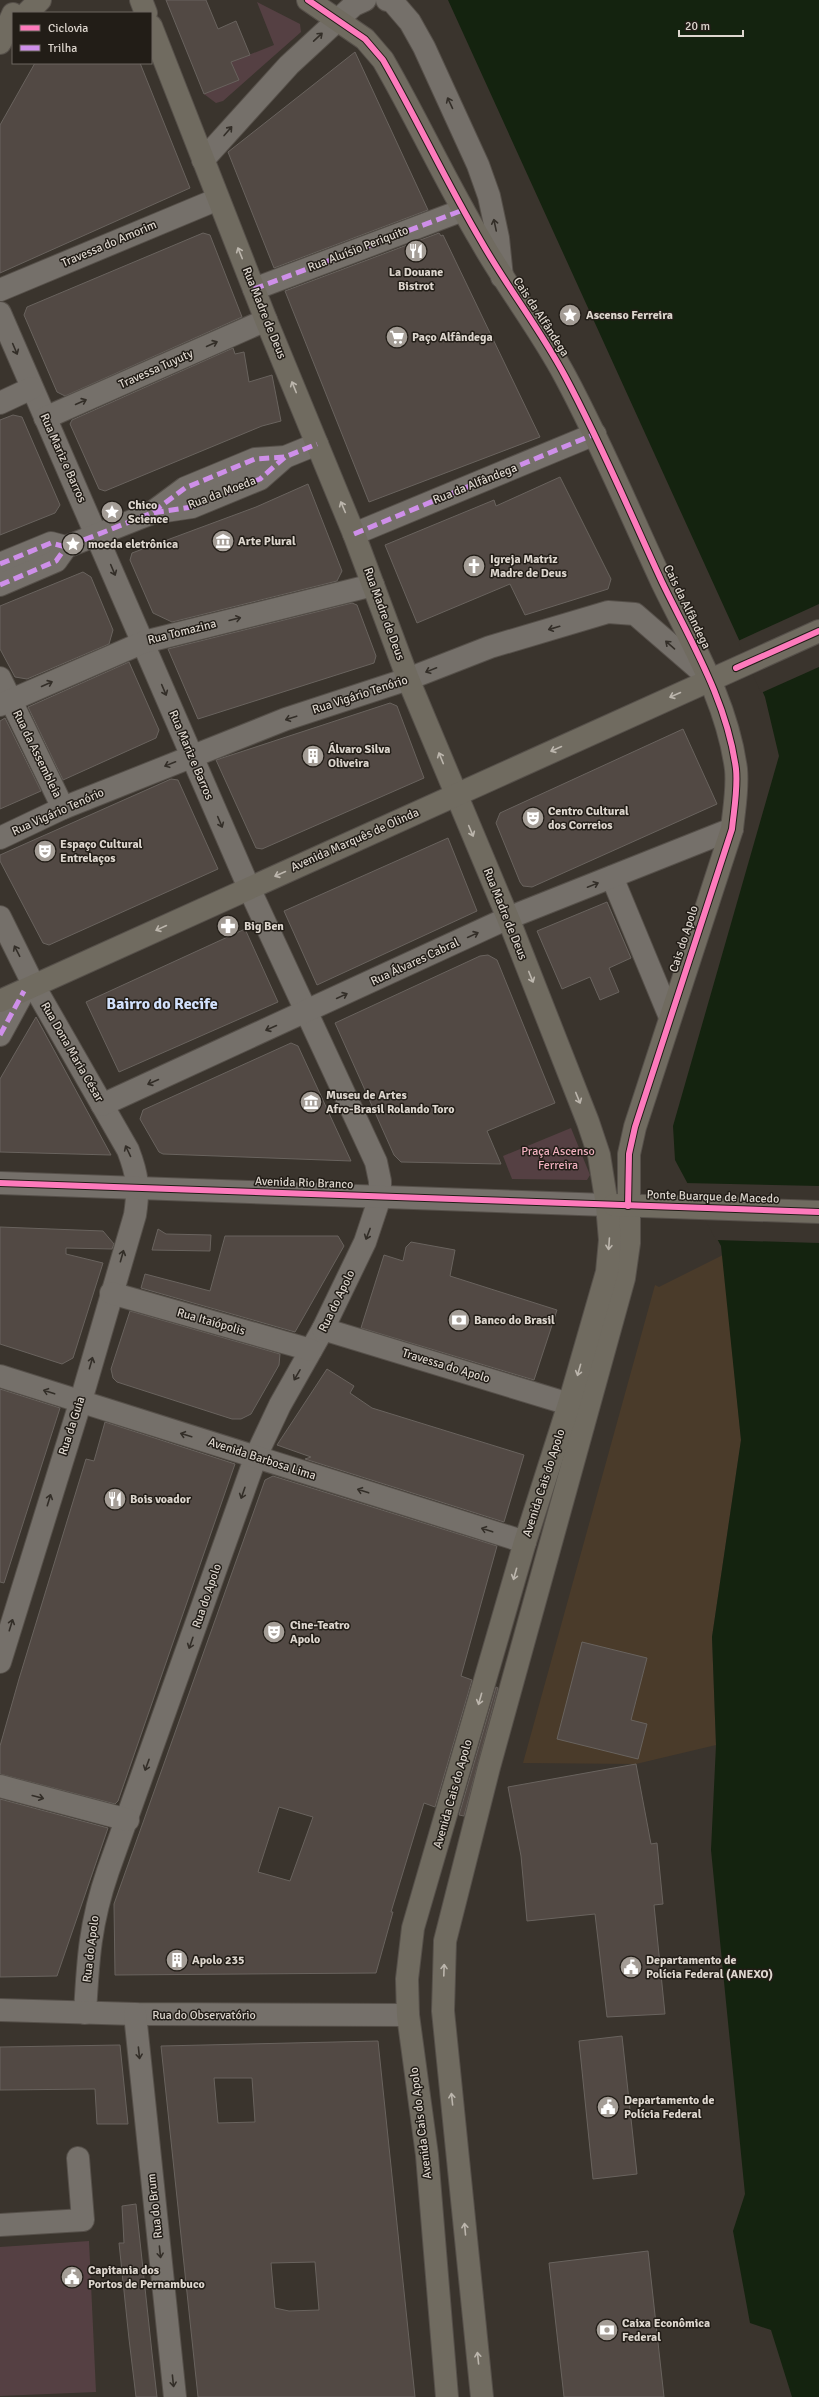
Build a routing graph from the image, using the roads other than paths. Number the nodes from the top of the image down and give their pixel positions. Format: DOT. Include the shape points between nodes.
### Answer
graph roads {
  1 [pos="19,0"];
  2 [pos="40,0"];
  3 [pos="141,0"];
  4 [pos="308,0"];
  5 [pos="365,0"];
  6 [pos="390,0"];
  7 [pos="13,12"];
  8 [pos="28,12"];
  9 [pos="146,12"];
  10 [pos="12,16"];
  11 [pos="337,20"];
  12 [pos="152,29"];
  13 [pos="5,37"];
  14 [pos="202,160"];
  15 [pos="218,199"];
  16 [pos="463,210"];
  17 [pos="502,277"];
  18 [pos="254,288"];
  19 [pos="0,290"];
  20 [pos="0,313"];
  21 [pos="266,320"];
  22 [pos="32,388"];
  23 [pos="0,404"];
  24 [pos="45,418"];
  25 [pos="595,434"];
  26 [pos="317,444"];
  27 [pos="98,534"];
  28 [pos="354,534"];
  29 [pos="66,547"];
  30 [pos="0,564"];
  31 [pos="0,585"];
  32 [pos="373,586"];
  33 [pos="819,631"];
  34 [pos="144,642"];
  35 [pos="0,678"];
  36 [pos="408,679"];
  37 [pos="710,679"];
  38 [pos="6,702"];
  39 [pos="191,755"];
  40 [pos="456,795"];
  41 [pos="63,808"];
  42 [pos="732,829"];
  43 [pos="0,838"];
  44 [pos="612,877"];
  45 [pos="249,888"];
  46 [pos="0,917"];
  47 [pos="508,918"];
  48 [pos="29,988"];
  49 [pos="0,1002"];
  50 [pos="307,1012"];
  51 [pos="670,1017"];
  52 [pos="0,1035"];
  53 [pos="102,1105"];
  54 [pos="0,1183"];
  55 [pos="139,1189"];
  56 [pos="380,1197"];
  57 [pos="618,1206"];
  58 [pos="819,1212"];
  59 [pos="111,1293"];
  60 [pos="323,1330"];
  61 [pos="311,1350"];
  62 [pos="0,1376"];
  63 [pos="80,1402"];
  64 [pos="569,1404"];
  65 [pos="256,1456"];
  66 [pos="524,1542"];
  67 [pos="0,1662"];
  68 [pos="0,1786"];
  69 [pos="128,1820"];
  70 [pos="0,2010"];
  71 [pos="85,2013"];
  72 [pos="135,2014"];
  73 [pos="408,2015"];
  74 [pos="78,2158"];
  75 [pos="0,2225"];
  76 [pos="175,2397"];
  77 [pos="447,2397"];
  78 [pos="482,2397"];
  1 -- 7 [label="main road"];
  2 -- 8 [label="main road"];
  3 -- 9 [label="main road"];
  4 -- 11 [label="main road, Cais da Alfândega"];
  5 -- 11 [label="street" via="354,5"];
  17 -- 6 [label="street, one-way" via="497,231 478,165 424,47 410,22"];
  10 -- 13 [label="main road"];
  14 -- 11 [label="street, one-way" via="289,65"];
  11 -- 16 [label="main road, Cais da Alfândega" via="364,40 383,60"];
  12 -- 14 [label="main road, Rua Madre de Deus"];
  14 -- 15 [label="main road, Rua Madre de Deus"];
  18 -- 15 [label="main road, Rua Madre de Deus, one-way"];
  15 -- 19 [label="street, Travessa do Amorim"];
  16 -- 17 [label="main road, Cais da Alfândega"];
  16 -- 18 [label="street, Rua Aluísio Periquito"];
  17 -- 25 [label="main road, Cais da Alfândega" via="564,373"];
  18 -- 21 [label="main road, Rua Madre de Deus"];
  20 -- 22 [label="street, Rua Mariz e Barros, one-way"];
  24 -- 21 [label="street, Travessa Tuyuty, one-way"];
  26 -- 21 [label="main road, Rua Madre de Deus, one-way"];
  22 -- 23 [label="street"];
  22 -- 24 [label="street, Rua Mariz e Barros"];
  24 -- 27 [label="street, Rua Mariz e Barros"];
  25 -- 28 [label="street, Rua da Alfândega"];
  25 -- 37 [label="main road, Cais da Alfândega" via="662,582"];
  26 -- 27 [label="street, Rua da Moeda" via="285,457 255,459 185,488 152,513"];
  28 -- 26 [label="main road, Rua Madre de Deus, one-way"];
  27 -- 29 [label="street, Rua da Moeda"];
  27 -- 34 [label="street, Rua Mariz e Barros, one-way"];
  28 -- 32 [label="main road, Rua Madre de Deus"];
  29 -- 30 [label="street, Rua da Moeda" via="51,543"];
  29 -- 31 [label="street, Rua da Moeda" via="56,561"];
  34 -- 32 [label="street, Rua Tomazina, one-way"];
  32 -- 36 [label="main road, Rua Madre de Deus"];
  33 -- 37 [label="main road, Avenida Marquês de Olinda"];
  38 -- 34 [label="street, Rua Tomazina, one-way"];
  34 -- 39 [label="street, Rua Mariz e Barros, one-way"];
  35 -- 38 [label="street, Rua da Assembleia"];
  37 -- 36 [label="street, Rua Vigário Tenório, one-way" via="635,614 622,611 608,612 490,647"];
  36 -- 39 [label="street, Rua Vigário Tenório, one-way" via="286,719"];
  40 -- 36 [label="main road, Rua Madre de Deus, one-way"];
  37 -- 40 [label="main road, Avenida Marquês de Olinda, one-way"];
  37 -- 42 [label="main road, Cais do Apolo" via="727,730 736,769"];
  38 -- 41 [label="street, Rua da Assembleia"];
  39 -- 41 [label="street, Rua Vigário Tenório, one-way"];
  39 -- 45 [label="street, Rua Mariz e Barros, one-way"];
  40 -- 45 [label="main road, Avenida Marquês de Olinda, one-way"];
  40 -- 47 [label="main road, Rua Madre de Deus, one-way"];
  41 -- 43 [label="street, Rua Vigário Tenório"];
  42 -- 44 [label="street, Rua Álvares Cabral"];
  42 -- 51 [label="main road, Cais do Apolo"];
  47 -- 44 [label="street, Rua Álvares Cabral, one-way"];
  44 -- 51 [label="street"];
  45 -- 48 [label="main road, Avenida Marquês de Olinda, one-way"];
  45 -- 50 [label="street, Rua Mariz e Barros"];
  48 -- 46 [label="street, Rua Dona Maria César, one-way"];
  50 -- 47 [label="street, Rua Álvares Cabral, one-way"];
  47 -- 57 [label="main road, Rua Madre de Deus, one-way"];
  48 -- 49 [label="main road, Avenida Marquês de Olinda"];
  48 -- 52 [label="street"];
  48 -- 53 [label="street, Rua Dona Maria César"];
  50 -- 53 [label="street, Rua Álvares Cabral, one-way"];
  50 -- 56 [label="street, Rua Mariz e Barros" via="376,1162"];
  51 -- 57 [label="main road, Cais do Apolo" via="635,1127"];
  55 -- 53 [label="street, Rua Dona Maria César, one-way" via="136,1169 128,1150"];
  54 -- 55 [label="street, Avenida Rio Branco"];
  55 -- 56 [label="street, Avenida Rio Branco"];
  59 -- 55 [label="street, Rua da Guia, one-way" via="135,1215"];
  56 -- 57 [label="street, Avenida Rio Branco"];
  56 -- 60 [label="street, Rua do Apolo, one-way" via="365,1242"];
  57 -- 58 [label="main road, Ponte Buarque de Macedo"];
  57 -- 64 [label="main road, Avenida Cais do Apolo, one-way" via="610,1240 607,1272"];
  78 -- 57 [label="main road, Avenida Cais do Apolo, one-way" via="443,2012 446,1941 489,1767 624,1278 629,1243"];
  59 -- 61 [label="street, Rua Itaiópolis"];
  63 -- 59 [label="street, Rua da Guia, one-way"];
  60 -- 61 [label="street, Rua do Apolo"];
  60 -- 64 [label="street, Travessa do Apolo"];
  61 -- 65 [label="street, Rua do Apolo, one-way" via="280,1405"];
  63 -- 62 [label="street, Avenida Barbosa Lima, one-way"];
  65 -- 63 [label="street, Avenida Barbosa Lima, one-way"];
  67 -- 63 [label="street, Rua da Guia, one-way"];
  64 -- 66 [label="main road, Avenida Cais do Apolo"];
  66 -- 65 [label="street, Avenida Barbosa Lima, one-way"];
  65 -- 69 [label="street, Rua do Apolo, one-way"];
  66 -- 73 [label="main road, Avenida Cais do Apolo, one-way" via="413,1928 407,1980"];
  68 -- 69 [label="street, one-way"];
  69 -- 71 [label="street, Rua do Apolo" via="97,1903 91,1931"];
  70 -- 71 [label="street, Rua do Observatório"];
  71 -- 72 [label="street, Rua do Observatório"];
  72 -- 73 [label="street, Rua do Observatório"];
  72 -- 76 [label="street, Rua do Brum, one-way"];
  73 -- 77 [label="main road, Avenida Cais do Apolo" via="427,2154"];
  74 -- 75 [label="street" via="83,2220"];
}
